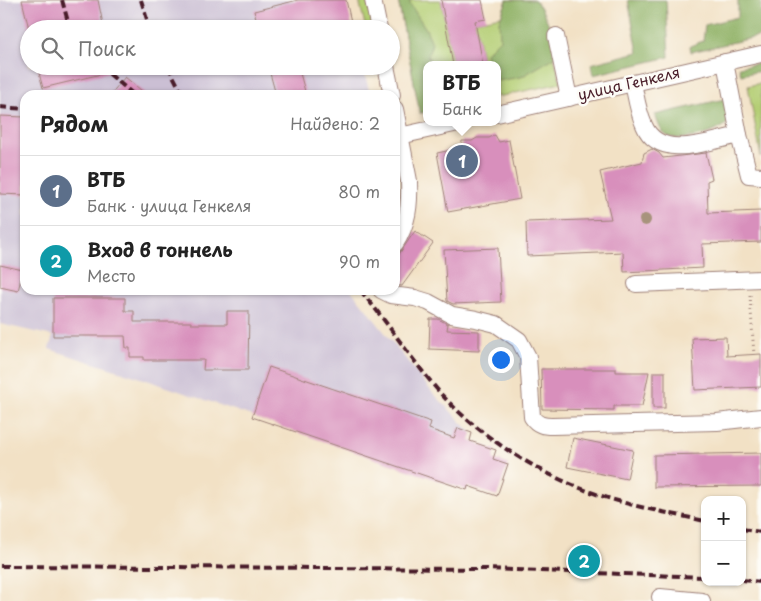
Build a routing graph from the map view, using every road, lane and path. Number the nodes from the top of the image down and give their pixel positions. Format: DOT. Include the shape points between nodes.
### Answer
graph roads {
  1 [pos="373,0"];
  2 [pos="376,20"];
  3 [pos="556,36"];
  4 [pos="761,54"];
  5 [pos="725,62"];
  6 [pos="388,75"];
  7 [pos="633,84"];
  8 [pos="391,90"];
  9 [pos="569,98"];
  10 [pos="501,113"];
  11 [pos="446,126"];
  12 [pos="740,135"];
  13 [pos="400,137"];
  14 [pos="400,145"];
  15 [pos="761,176"];
  16 [pos="400,235"];
  17 [pos="755,279"];
  18 [pos="636,284"];
  19 [pos="391,295"];
  20 [pos="754,355"];
  21 [pos="761,417"];
  22 [pos="660,597"];
  23 [pos="702,601"];
  1 -- 2 [label="street"];
  3 -- 9 [label="street"];
  4 -- 5 [label="street, улица Генкеля"];
  5 -- 7 [label="street, улица Генкеля"];
  5 -- 12 [label="street"];
  6 -- 8 [label="street"];
  7 -- 9 [label="street, улица Генкеля"];
  7 -- 12 [label="street" via="644,126 660,144 682,147"];
  9 -- 10 [label="street, улица Генкеля"];
  11 -- 13 [label="street"];
  12 -- 15 [label="street" via="749,175"];
  14 -- 16 [label="street" via="409,181 409,205"];
  17 -- 18 [label="street"];
  17 -- 20 [label="path"];
  19 -- 21 [label="street" via="415,298 452,315 496,324 519,340 528,357 532,417 541,425 717,422"];
  22 -- 23 [label="street"];
}
